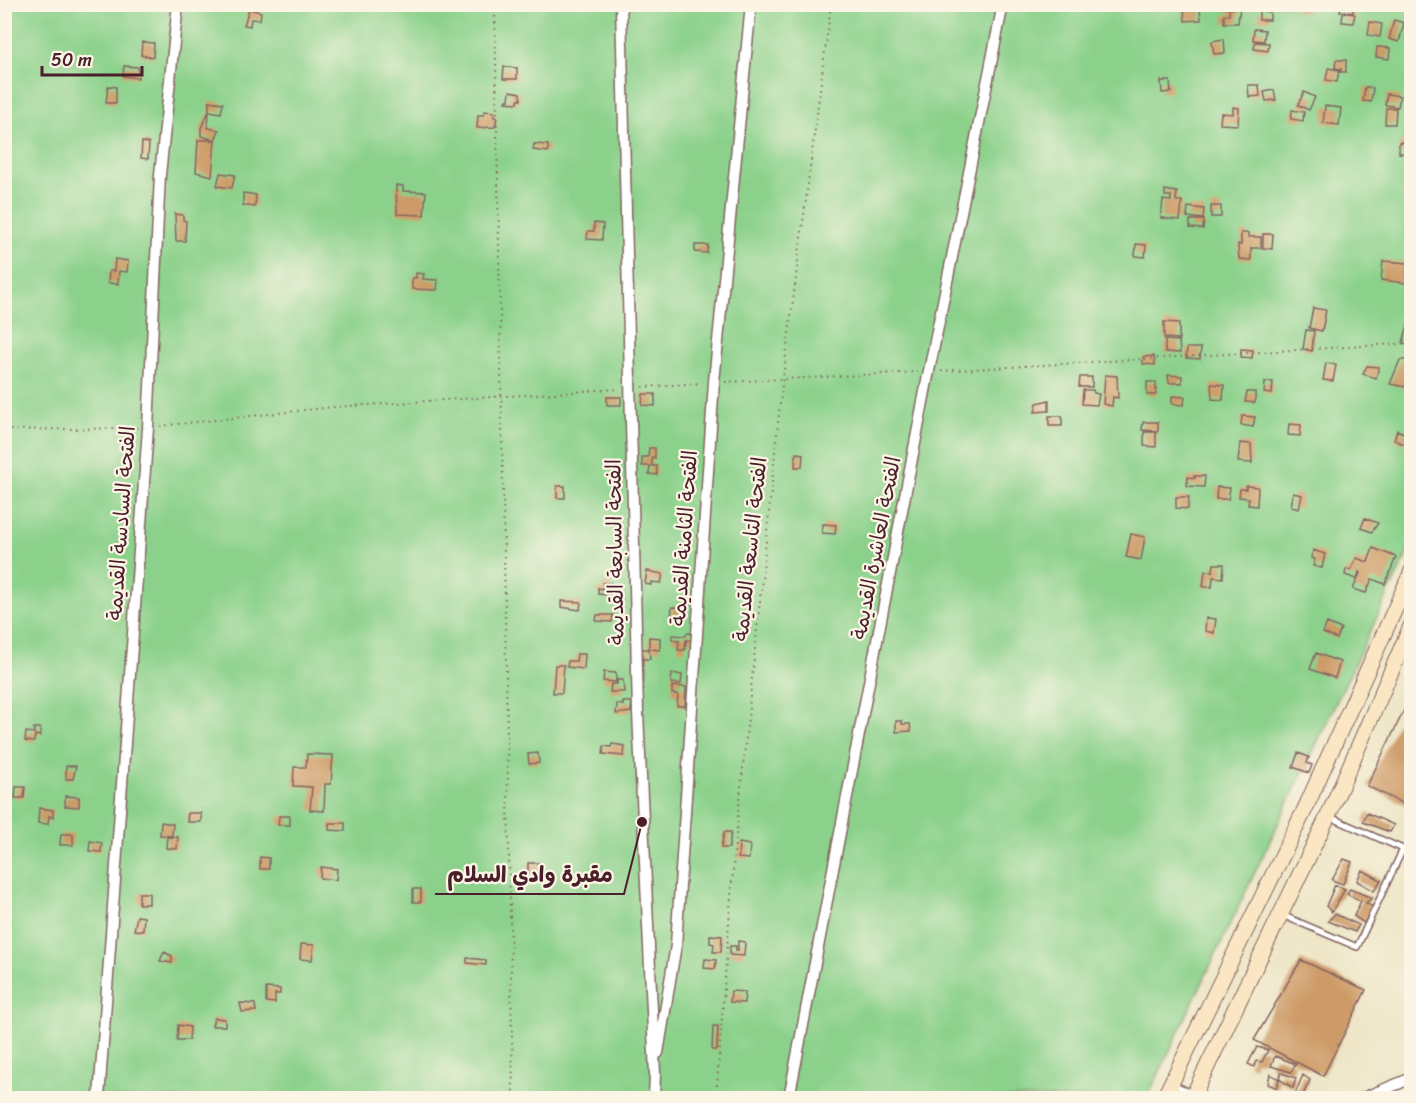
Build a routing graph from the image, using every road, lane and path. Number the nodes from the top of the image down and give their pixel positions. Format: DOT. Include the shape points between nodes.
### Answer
graph roads {
  1 [pos="178,4"];
  2 [pos="495,4"];
  3 [pos="621,4"];
  4 [pos="751,4"];
  5 [pos="831,4"];
  6 [pos="1003,4"];
  7 [pos="1412,571"];
  8 [pos="1412,624"];
  9 [pos="1328,816"];
  10 [pos="1403,849"];
  11 [pos="1412,852"];
  12 [pos="1281,914"];
  13 [pos="655,1074"];
  14 [pos="1412,1078"];
  15 [pos="1171,1083"];
  16 [pos="1193,1096"];
  17 [pos="99,1098"];
  18 [pos="513,1098"];
  19 [pos="654,1098"];
  20 [pos="716,1098"];
  21 [pos="789,1098"];
  22 [pos="1164,1098"];
  23 [pos="1214,1098"];
  24 [pos="1363,1098"];
  1 -- 17 [label="street, الفتحة السادسة القديمة" via="160,176 148,428"];
  2 -- 18 [label="path"];
  3 -- 13 [label="street, الفتحة السابعة القديمة" via="638,713"];
  4 -- 13 [label="street, الفتحة الثامنة القديمة" via="714,382 676,945"];
  5 -- 20 [label="path, الفتحة التاسعة القديمة" via="781,394 734,855"];
  6 -- 21 [label="street, الفتحة العاشرة القديمة"];
  7 -- 15 [label="main road" via="1305,809"];
  8 -- 9 [label="main road"];
  9 -- 10 [label="lane"];
  9 -- 12 [label="main road"];
  10 -- 11 [label="lane"];
  10 -- 12 [label="lane" via="1357,947"];
  12 -- 16 [label="main road"];
  13 -- 19 [label="street, الفتحة السابعة القديمة"];
  14 -- 24 [label="street"];
  15 -- 16 [label="lane"];
  15 -- 22 [label="main road"];
  16 -- 23 [label="lane"];
}
